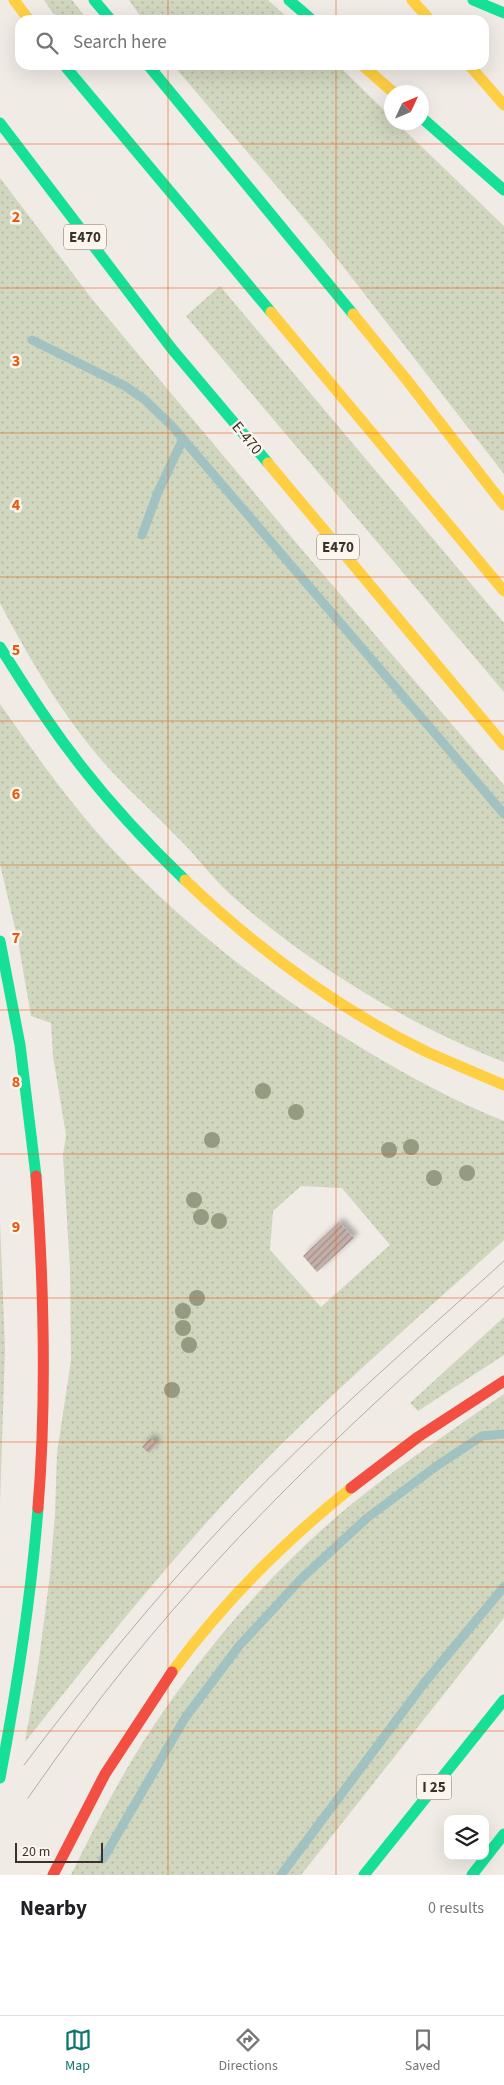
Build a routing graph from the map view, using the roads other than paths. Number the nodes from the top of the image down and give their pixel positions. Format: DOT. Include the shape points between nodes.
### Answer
graph roads {
  1 [pos="14,0"];
  2 [pos="94,0"];
  3 [pos="289,0"];
  4 [pos="412,0"];
  5 [pos="472,0"];
  6 [pos="504,13"];
  7 [pos="25,15"];
  8 [pos="107,15"];
  9 [pos="306,15"];
  10 [pos="426,15"];
  11 [pos="68,70"];
  12 [pos="152,70"];
  13 [pos="368,70"];
  14 [pos="473,70"];
  15 [pos="385,85"];
  16 [pos="504,105"];
  17 [pos="0,123"];
  18 [pos="429,124"];
  19 [pos="504,190"];
  20 [pos="504,505"];
  21 [pos="504,591"];
  22 [pos="0,647"];
  23 [pos="504,745"];
  24 [pos="0,941"];
  25 [pos="504,1086"];
  26 [pos="504,1381"];
  27 [pos="504,1700"];
  28 [pos="0,1778"];
  29 [pos="504,1834"];
  30 [pos="53,1875"];
  31 [pos="364,1875"];
  32 [pos="472,1875"];
  1 -- 7 [label="highway"];
  2 -- 8 [label="highway"];
  3 -- 9 [label="highway"];
  4 -- 10 [label="highway"];
  5 -- 6 [label="highway"];
  11 -- 21 [label="highway"];
  12 -- 20 [label="highway" via="400,372"];
  13 -- 15 [label="highway"];
  14 -- 16 [label="highway"];
  17 -- 23 [label="highway, E-470 / E470" via="172,349"];
  18 -- 19 [label="highway"];
  22 -- 25 [label="highway" via="48,723 103,796 155,853 224,918 293,971 350,1009 410,1043"];
  24 -- 28 [label="highway" via="37,1177 45,1360 39,1512 32,1586 20,1678"];
  26 -- 30 [label="highway" via="430,1426 350,1486 231,1601 185,1656 124,1743"];
  27 -- 31 [label="highway, I 25"];
  29 -- 32 [label="highway"];
}
